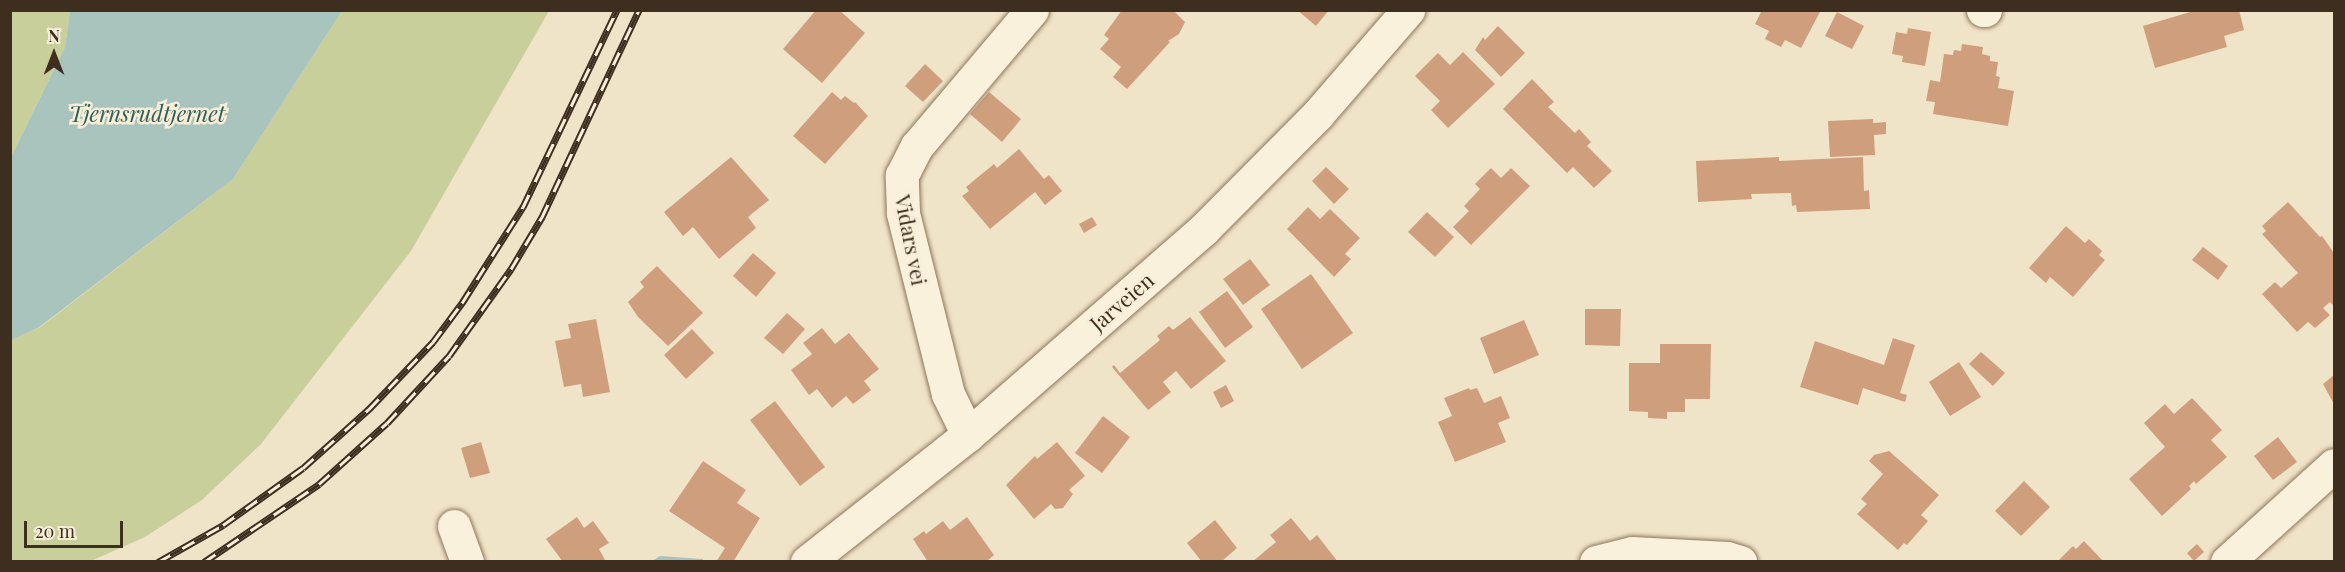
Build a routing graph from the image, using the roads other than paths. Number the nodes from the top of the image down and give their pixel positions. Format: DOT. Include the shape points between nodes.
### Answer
graph roads {
  1 [pos="1032,10"];
  2 [pos="1408,10"];
  3 [pos="968,435"];
  4 [pos="2334,465"];
  5 [pos="454,526"];
  6 [pos="467,561"];
  7 [pos="807,561"];
  8 [pos="1596,561"];
  9 [pos="1740,561"];
  10 [pos="2227,561"];
  1 -- 3 [label="street, Vidars vei" via="931,128 902,175 903,213 948,394"];
  2 -- 3 [label="street, Jarveien" via="1318,114 1203,230"];
  3 -- 7 [label="street, Jarveien"];
  4 -- 10 [label="street"];
  5 -- 6 [label="street"];
  8 -- 9 [label="street" via="1632,553"];
}
